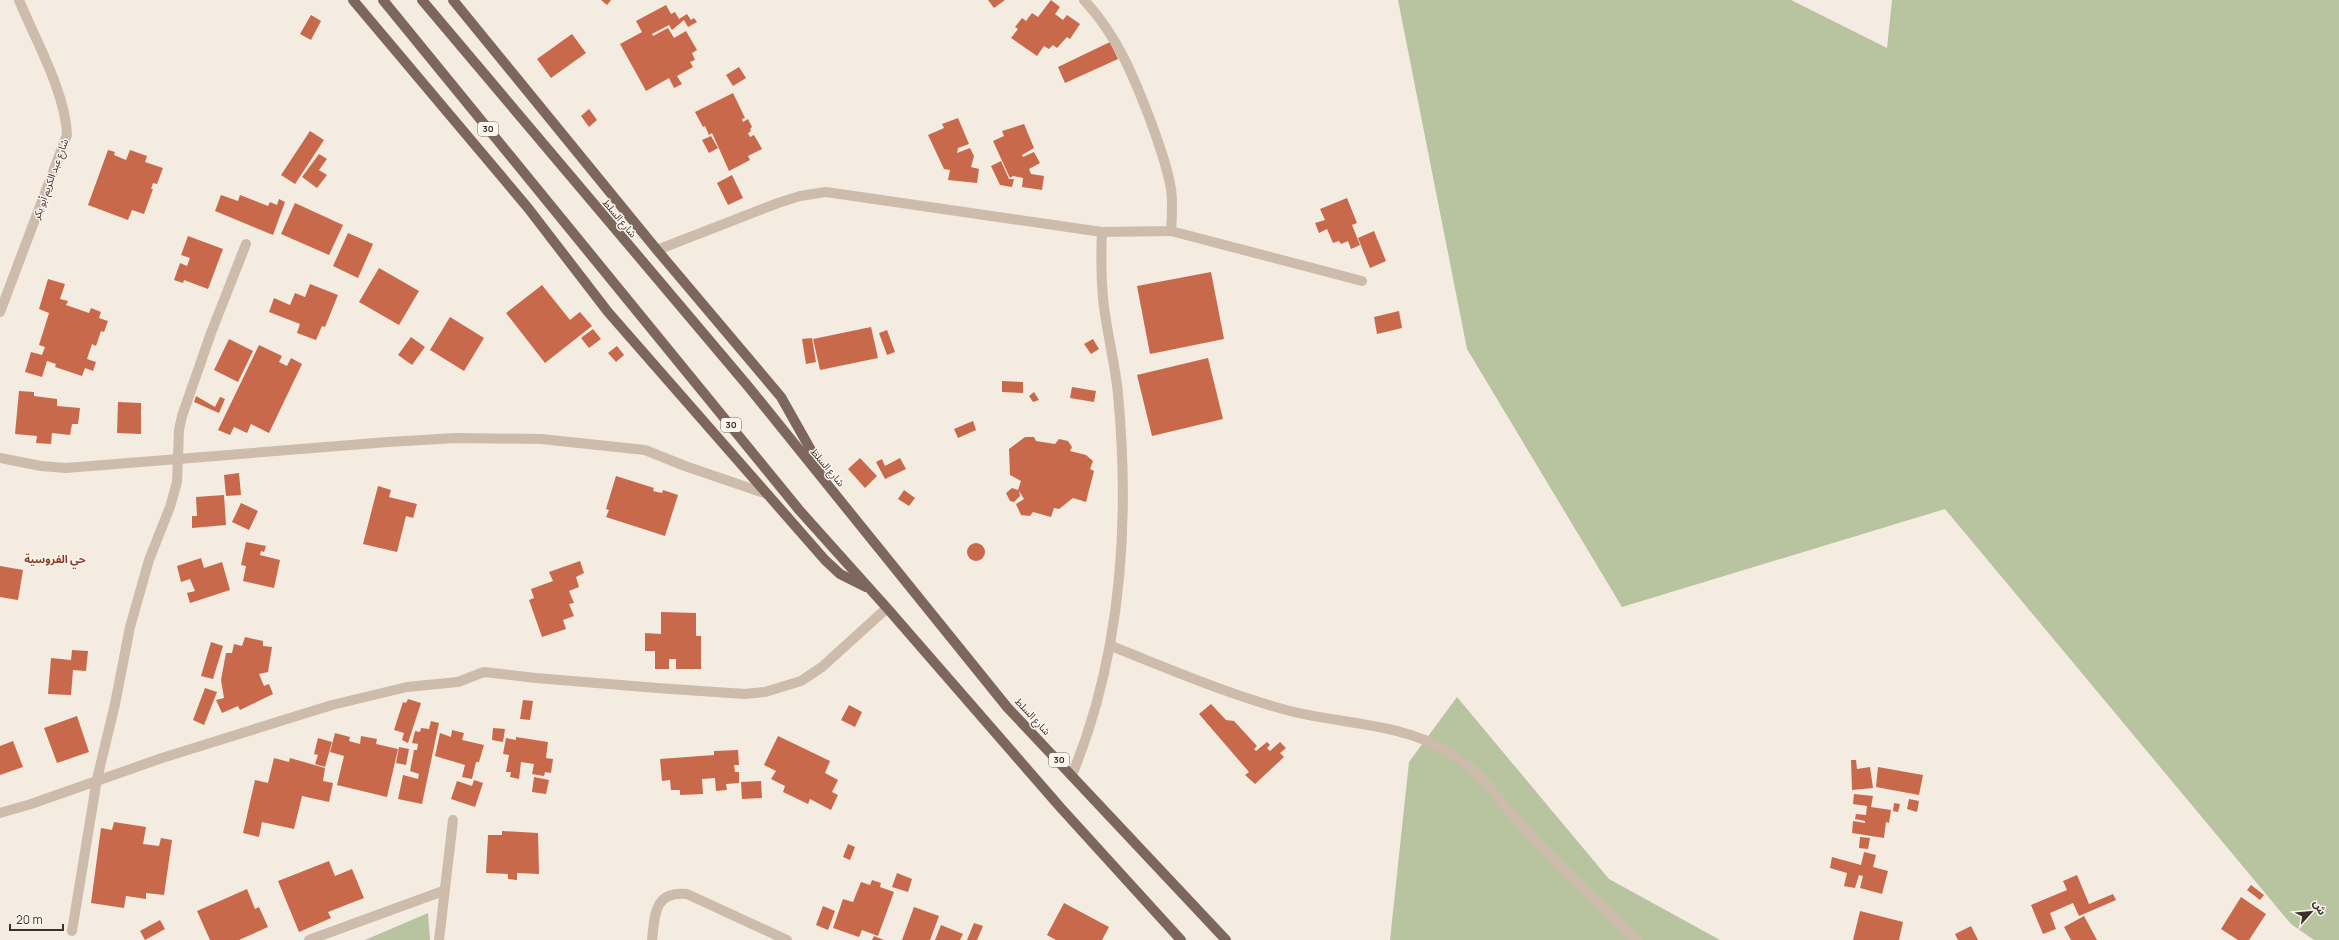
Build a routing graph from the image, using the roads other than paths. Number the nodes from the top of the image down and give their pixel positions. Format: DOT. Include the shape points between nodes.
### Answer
graph roads {
  1 [pos="19,0"];
  2 [pos="353,0"];
  3 [pos="383,0"];
  4 [pos="422,0"];
  5 [pos="453,0"];
  6 [pos="1084,0"];
  7 [pos="1171,231"];
  8 [pos="1102,232"];
  9 [pos="246,244"];
  10 [pos="657,250"];
  11 [pos="1362,281"];
  12 [pos="0,312"];
  13 [pos="0,458"];
  14 [pos="179,459"];
  15 [pos="834,492"];
  16 [pos="767,494"];
  17 [pos="870,589"];
  18 [pos="887,608"];
  19 [pos="1111,646"];
  20 [pos="1072,775"];
  21 [pos="97,779"];
  22 [pos="0,813"];
  23 [pos="453,820"];
  24 [pos="443,891"];
  25 [pos="72,931"];
  26 [pos="309,940"];
  27 [pos="439,940"];
  28 [pos="652,940"];
  29 [pos="787,940"];
  30 [pos="1181,940"];
  31 [pos="1226,940"];
  32 [pos="1637,940"];
  1 -- 12 [label="street, شارع عبد الكريم أبو بكر" via="55,86 67,135"];
  2 -- 16 [label="main road" via="528,208 608,312"];
  3 -- 17 [label="main road, 30" via="800,510"];
  4 -- 15 [label="main road, شارع السلط / 30"];
  5 -- 10 [label="main road"];
  6 -- 7 [label="street" via="1104,22 1119,46 1146,107 1171,190"];
  7 -- 8 [label="street"];
  7 -- 11 [label="street"];
  8 -- 10 [label="street" via="826,192 800,196"];
  8 -- 19 [label="street" via="1103,298 1118,391 1123,489 1121,572"];
  9 -- 14 [label="street" via="186,401 179,430"];
  10 -- 15 [label="main road" via="781,397"];
  13 -- 14 [label="street" via="66,468"];
  14 -- 16 [label="street" via="456,438 541,439 645,450"];
  14 -- 21 [label="street" via="177,482 170,507 138,592"];
  15 -- 20 [label="main road, شارع السلط / 30" via="1007,707"];
  16 -- 17 [label="main road" via="835,569"];
  17 -- 18 [label="main road, 30"];
  18 -- 21 [label="street" via="822,667 801,681 765,692 745,694 484,672 458,682 407,687 332,705"];
  18 -- 30 [label="main road, 30" via="1060,807"];
  19 -- 20 [label="street" via="1089,735"];
  19 -- 32 [label="street" via="1237,695 1321,719 1406,734 1447,751 1469,767 1552,859"];
  20 -- 31 [label="main road, شارع السلط / 30"];
  21 -- 22 [label="street"];
  21 -- 25 [label="street"];
  23 -- 24 [label="street"];
  24 -- 26 [label="street"];
  24 -- 27 [label="street"];
  28 -- 29 [label="street" via="657,908 668,895 676,893 687,894"];
}
